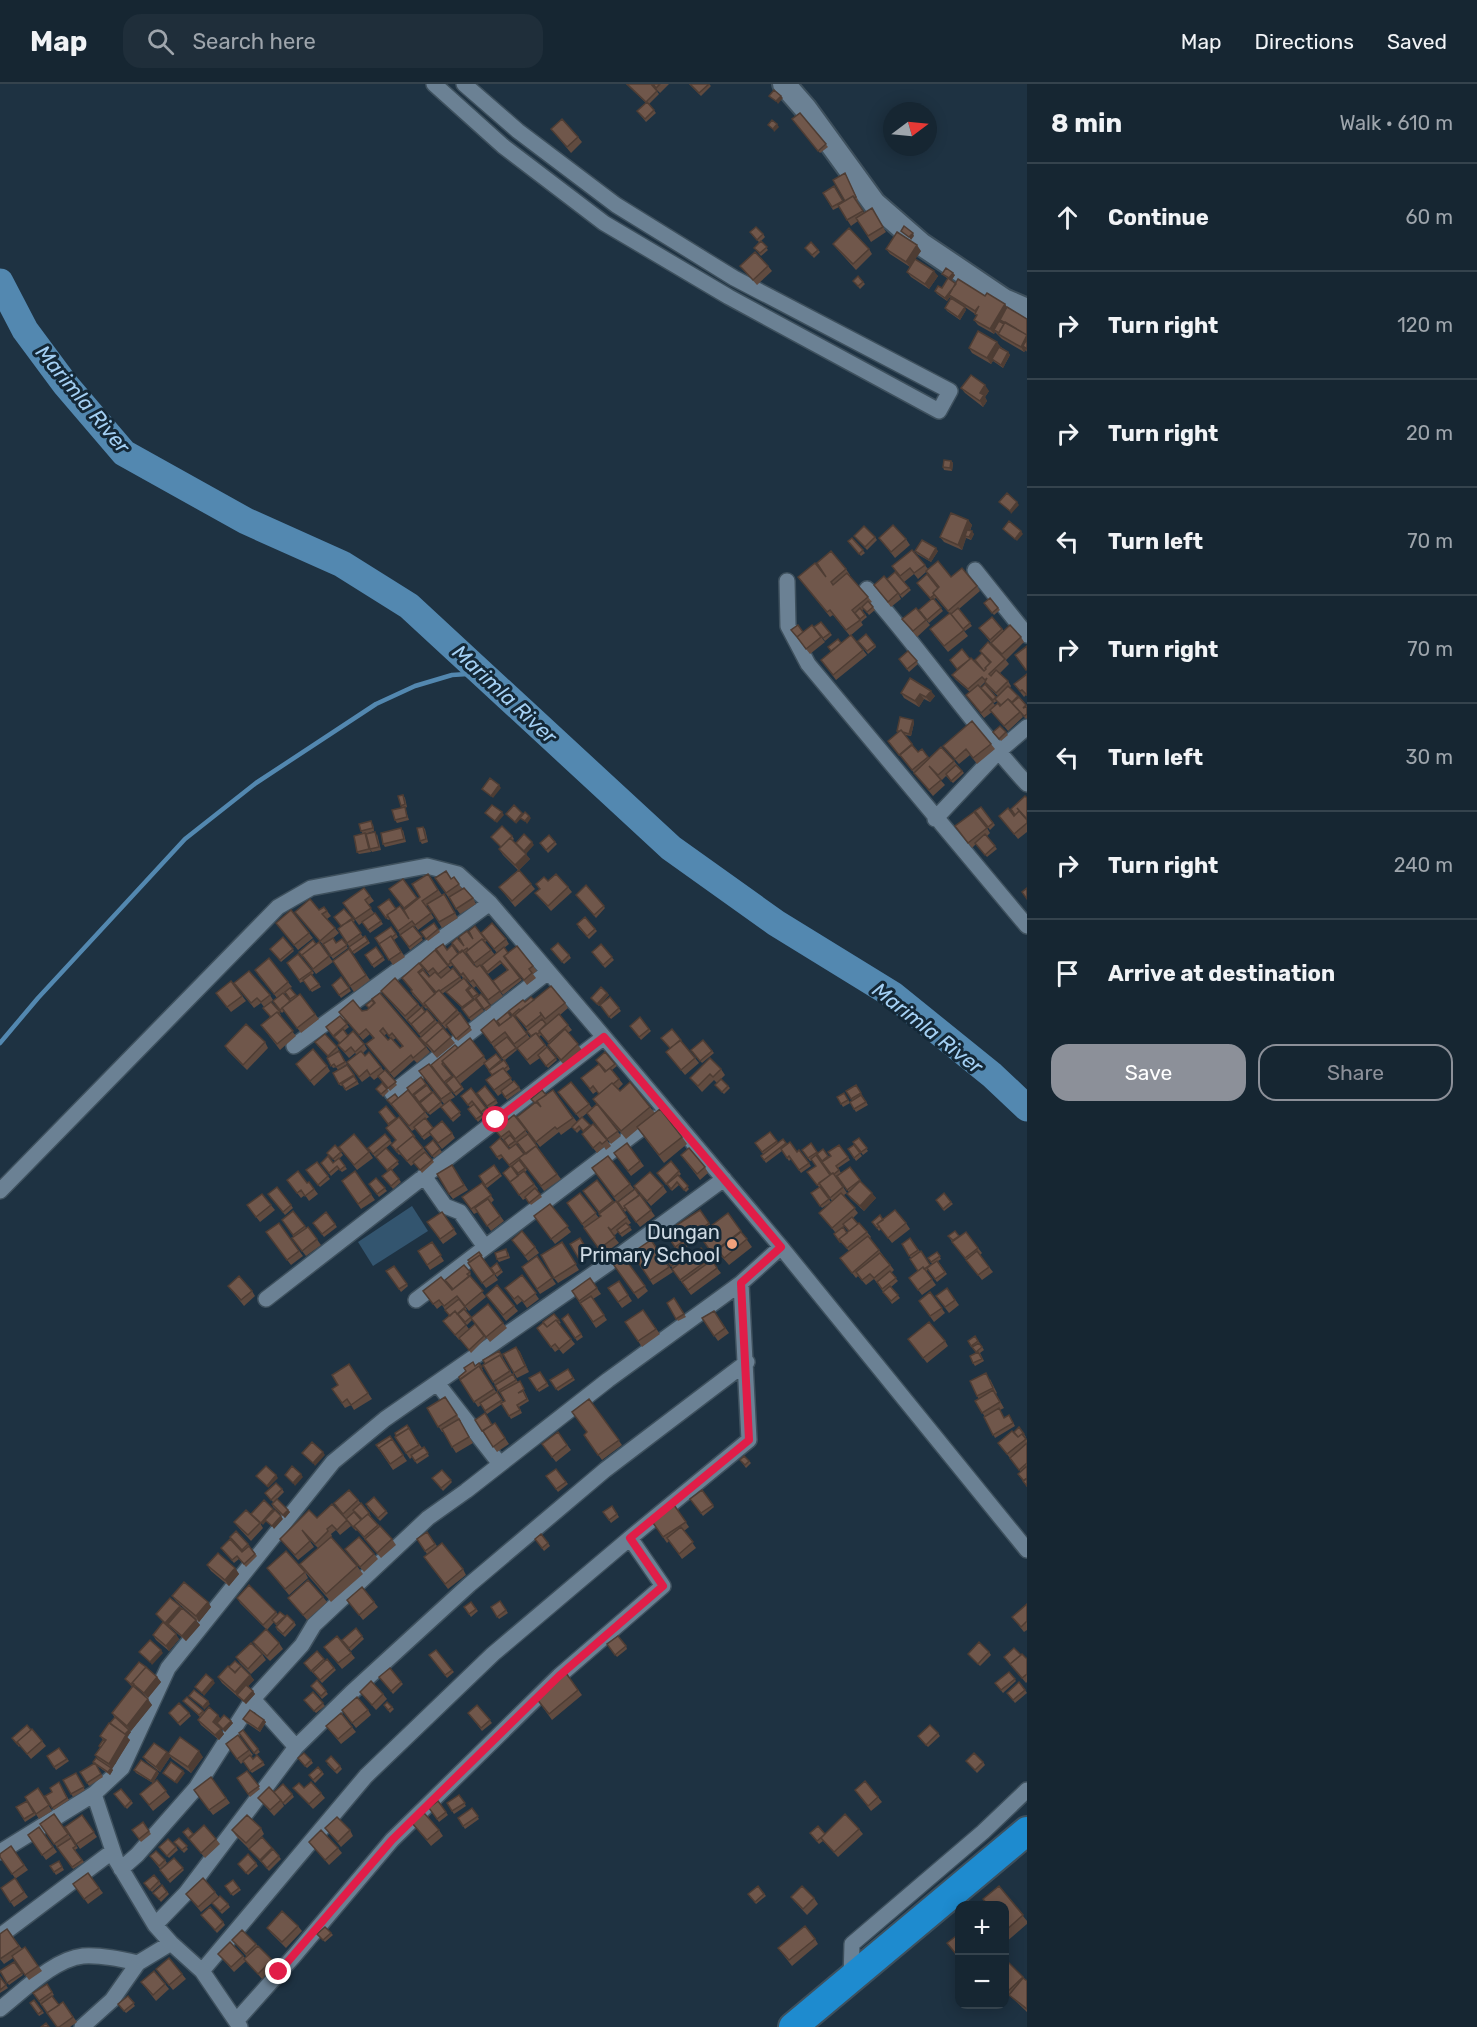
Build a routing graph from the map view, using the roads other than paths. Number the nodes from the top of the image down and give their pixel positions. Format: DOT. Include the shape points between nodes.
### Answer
graph roads {
  1 [pos="434,84"];
  2 [pos="464,84"];
  3 [pos="784,84"];
  4 [pos="1027,310"];
  5 [pos="975,570"];
  6 [pos="787,581"];
  7 [pos="867,589"];
  8 [pos="1027,635"];
  9 [pos="1027,727"];
  10 [pos="998,752"];
  11 [pos="1027,784"];
  12 [pos="936,819"];
  13 [pos="490,903"];
  14 [pos="1027,927"];
  15 [pos="548,972"];
  16 [pos="604,1037"];
  17 [pos="294,1046"];
  18 [pos="392,1093"];
  19 [pos="666,1110"];
  20 [pos="424,1176"];
  21 [pos="724,1179"];
  22 [pos="0,1191"];
  23 [pos="485,1247"];
  24 [pos="781,1247"];
  25 [pos="741,1283"];
  26 [pos="266,1299"];
  27 [pos="416,1300"];
  28 [pos="747,1362"];
  29 [pos="437,1383"];
  30 [pos="500,1464"];
  31 [pos="630,1538"];
  32 [pos="1027,1550"];
  33 [pos="253,1699"];
  34 [pos="296,1747"];
  35 [pos="1027,1790"];
  36 [pos="94,1794"];
  37 [pos="1027,1831"];
  38 [pos="113,1851"];
  39 [pos="0,1852"];
  40 [pos="121,1869"];
  41 [pos="155,1925"];
  42 [pos="0,1936"];
  43 [pos="171,1944"];
  44 [pos="138,1963"];
  45 [pos="202,1971"];
  46 [pos="851,1979"];
  47 [pos="0,2008"];
  48 [pos="239,2024"];
  49 [pos="82,2027"];
  50 [pos="793,2027"];
  1 -- 2 [label="street" via="503,146 604,223 729,297 939,411 950,391 734,278 616,205 518,131"];
  3 -- 4 [label="main road" via="874,203 921,244 1005,300"];
  5 -- 8 [label="street"];
  6 -- 12 [label="street" via="788,626 808,664"];
  7 -- 10 [label="street"];
  9 -- 10 [label="street"];
  10 -- 11 [label="street"];
  10 -- 12 [label="street"];
  12 -- 14 [label="street"];
  13 -- 15 [label="street"];
  13 -- 17 [label="street"];
  13 -- 22 [label="street" via="458,874 427,866 311,888 278,907"];
  15 -- 16 [label="street"];
  15 -- 18 [label="street"];
  16 -- 19 [label="street"];
  16 -- 20 [label="street"];
  19 -- 21 [label="street"];
  19 -- 23 [label="street"];
  20 -- 23 [label="street" via="445,1206 460,1212"];
  20 -- 26 [label="street"];
  21 -- 24 [label="street"];
  21 -- 29 [label="street"];
  23 -- 27 [label="street"];
  24 -- 25 [label="street"];
  24 -- 32 [label="street"];
  25 -- 28 [label="street"];
  25 -- 30 [label="street"];
  28 -- 31 [label="street" via="749,1440"];
  28 -- 34 [label="street" via="605,1470 469,1585"];
  29 -- 30 [label="street"];
  29 -- 36 [label="street" via="333,1462 168,1668 122,1768"];
  30 -- 33 [label="street" via="428,1518 314,1625 302,1645"];
  31 -- 45 [label="street" via="493,1654 366,1776"];
  31 -- 48 [label="street" via="663,1586 559,1676 392,1840"];
  33 -- 34 [label="street"];
  33 -- 40 [label="street" via="196,1788"];
  34 -- 41 [label="street" via="186,1893"];
  35 -- 46 [label="street" via="852,1944"];
  36 -- 38 [label="street"];
  36 -- 39 [label="street"];
  37 -- 46 [label="highway"];
  38 -- 40 [label="street"];
  38 -- 42 [label="street"];
  40 -- 41 [label="street"];
  41 -- 43 [label="street"];
  43 -- 44 [label="street"];
  43 -- 45 [label="street"];
  44 -- 47 [label="street" via="81,1956 58,1964"];
  44 -- 49 [label="street" via="112,2000"];
  45 -- 48 [label="street"];
  46 -- 50 [label="highway"];
}
